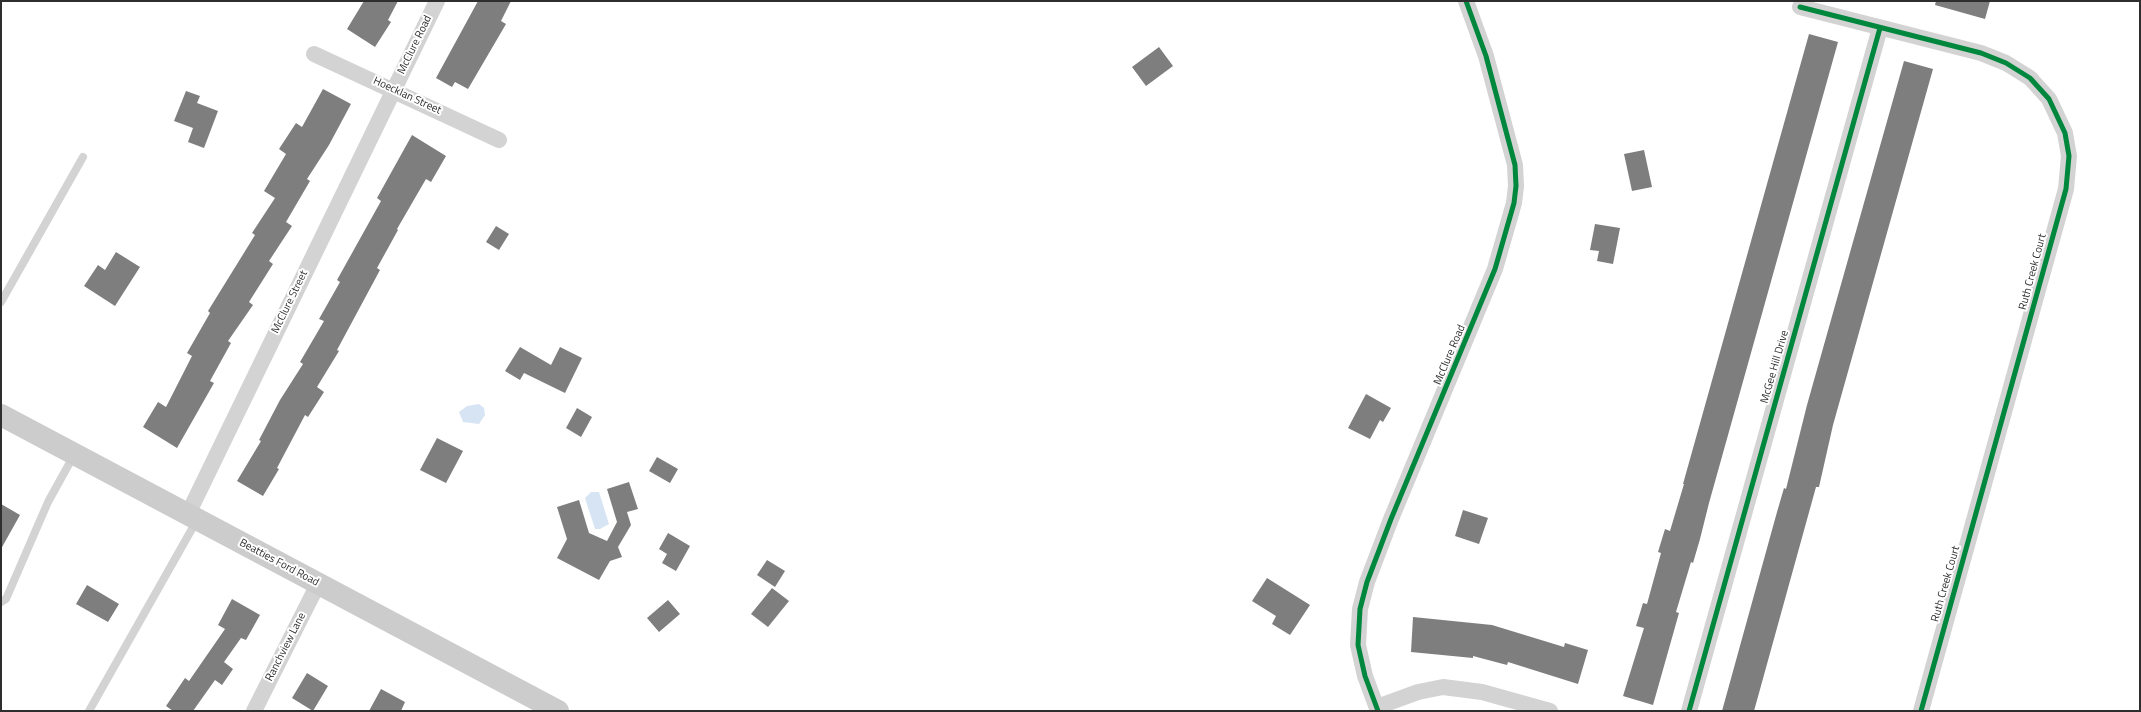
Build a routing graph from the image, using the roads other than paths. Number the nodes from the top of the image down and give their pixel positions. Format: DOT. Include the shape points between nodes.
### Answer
graph roads {
  1 [pos="437,1"];
  2 [pos="1466,1"];
  3 [pos="1800,7"];
  4 [pos="1880,28"];
  5 [pos="314,54"];
  6 [pos="393,89"];
  7 [pos="499,140"];
  8 [pos="83,157"];
  9 [pos="1,302"];
  10 [pos="1,415"];
  11 [pos="75,454"];
  12 [pos="193,517"];
  13 [pos="318,584"];
  14 [pos="1,602"];
  15 [pos="1377,709"];
  16 [pos="89,711"];
  17 [pos="254,711"];
  18 [pos="558,711"];
  19 [pos="1550,711"];
  20 [pos="1689,711"];
  21 [pos="1921,711"];
  1 -- 6 [label="street, McClure Road"];
  2 -- 15 [label="street, McClure Road" via="1486,56 1515,165 1514,203 1492,277 1367,582 1360,609 1358,645 1365,676"];
  3 -- 4 [label="street, Ruth Creek Court"];
  4 -- 20 [label="street, McGee Hill Drive"];
  4 -- 21 [label="street, Ruth Creek Court" via="1981,53 2019,70 2040,88 2056,111 2065,133 2069,156 2066,190"];
  5 -- 6 [label="street, Hoecklan Street"];
  6 -- 7 [label="street, Hoecklan Street"];
  6 -- 12 [label="street, McClure Street"];
  8 -- 9 [label="lane"];
  10 -- 11 [label="main road, Beatties Ford Road"];
  11 -- 12 [label="main road, Beatties Ford Road"];
  11 -- 14 [label="lane" via="48,502 6,599"];
  12 -- 13 [label="main road, Beatties Ford Road"];
  12 -- 16 [label="lane"];
  13 -- 17 [label="street, Ranchview Lane"];
  13 -- 18 [label="main road, Beatties Ford Road"];
  15 -- 19 [label="street" via="1418,692 1443,687 1482,692"];
}
